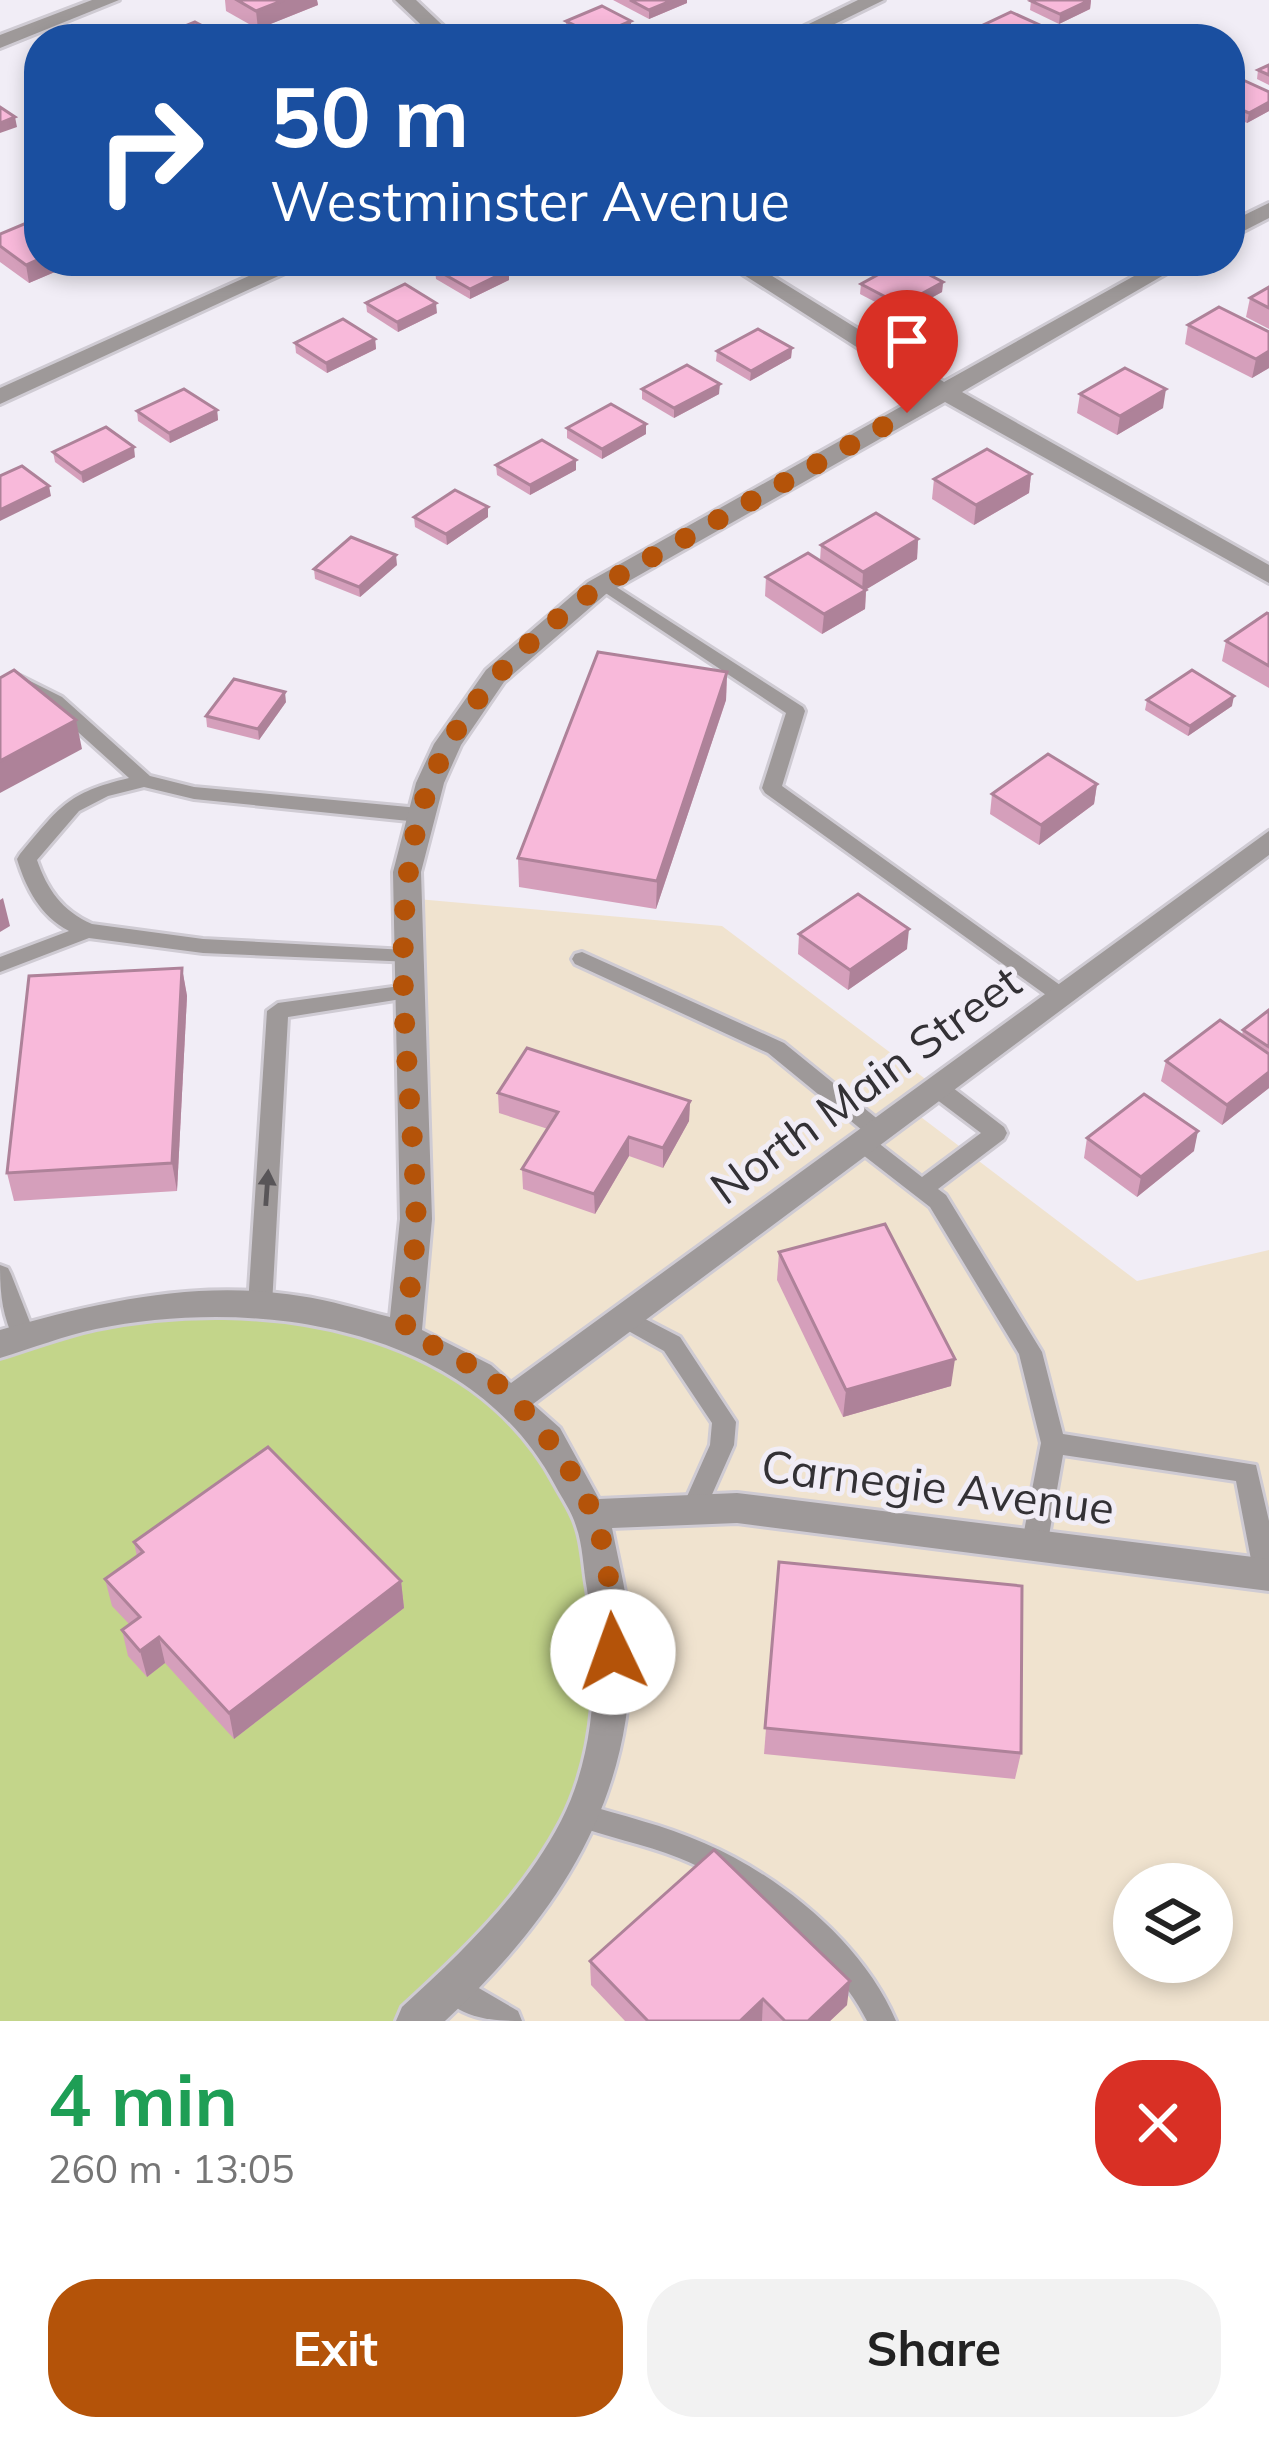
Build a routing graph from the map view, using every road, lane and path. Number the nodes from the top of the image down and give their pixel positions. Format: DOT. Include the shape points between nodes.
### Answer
graph roads {
  1 [pos="109,0"];
  2 [pos="405,0"];
  3 [pos="874,0"];
  4 [pos="47,24"];
  5 [pos="431,24"];
  6 [pos="821,24"];
  7 [pos="267,276"];
  8 [pos="757,276"];
  9 [pos="1150,276"];
  10 [pos="945,392"];
  11 [pos="0,397"];
  12 [pos="1269,575"];
  13 [pos="604,584"];
  14 [pos="0,689"];
  15 [pos="144,781"];
  16 [pos="419,815"];
  17 [pos="1269,841"];
  18 [pos="88,931"];
  19 [pos="406,957"];
  20 [pos="582,959"];
  21 [pos="0,965"];
  22 [pos="407,992"];
  23 [pos="1060,995"];
  24 [pos="936,1087"];
  25 [pos="870,1137"];
  26 [pos="922,1189"];
  27 [pos="0,1274"];
  28 [pos="260,1305"];
  29 [pos="624,1317"];
  30 [pos="405,1331"];
  31 [pos="11,1339"];
  32 [pos="514,1399"];
  33 [pos="1052,1443"];
  34 [pos="693,1510"];
  35 [pos="593,1514"];
  36 [pos="1034,1547"];
  37 [pos="1268,1575"];
  38 [pos="581,1815"];
  39 [pos="453,1987"];
  40 [pos="416,2021"];
  41 [pos="508,2021"];
  42 [pos="882,2021"];
  1 -- 4 [label="street"];
  2 -- 5 [label="street"];
  3 -- 6 [label="street"];
  7 -- 11 [label="street"];
  8 -- 10 [label="street"];
  9 -- 10 [label="street"];
  10 -- 12 [label="street"];
  10 -- 13 [label="street"];
  13 -- 16 [label="street" via="495,676 448,744"];
  13 -- 23 [label="lane" via="796,711 772,788"];
  14 -- 15 [label="lane" via="16,680 55,701"];
  15 -- 16 [label="lane" via="194,794"];
  15 -- 18 [label="lane" via="72,806 27,859 37,890"];
  16 -- 19 [label="street" via="407,872"];
  17 -- 23 [label="street, North Main Street"];
  18 -- 19 [label="lane"];
  18 -- 21 [label="lane"];
  19 -- 22 [label="street"];
  20 -- 25 [label="lane" via="776,1048"];
  28 -- 22 [label="lane, one-way" via="278,1011"];
  22 -- 30 [label="street" via="416,1219"];
  23 -- 24 [label="street, North Main Street"];
  24 -- 25 [label="street, North Main Street"];
  24 -- 26 [label="lane" via="996,1133"];
  25 -- 26 [label="lane"];
  25 -- 29 [label="street, North Main Street"];
  26 -- 33 [label="lane" via="938,1201 1030,1352"];
  27 -- 31 [label="lane"];
  28 -- 30 [label="street"];
  28 -- 31 [label="street" via="168,1302 92,1313"];
  29 -- 32 [label="street, North Main Street"];
  29 -- 34 [label="lane" via="672,1344 724,1422"];
  30 -- 32 [label="street"];
  32 -- 35 [label="street"];
  33 -- 36 [label="lane"];
  33 -- 37 [label="lane" via="1247,1472"];
  34 -- 35 [label="street, Carnegie Avenue"];
  34 -- 36 [label="street, Carnegie Avenue" via="736,1508"];
  35 -- 38 [label="street" via="612,1605 614,1698"];
  36 -- 37 [label="street, Carnegie Avenue"];
  38 -- 39 [label="street" via="536,1898"];
  38 -- 42 [label="lane" via="705,1857 755,1891 819,1937"];
  39 -- 40 [label="street"];
  39 -- 41 [label="lane"];
}
